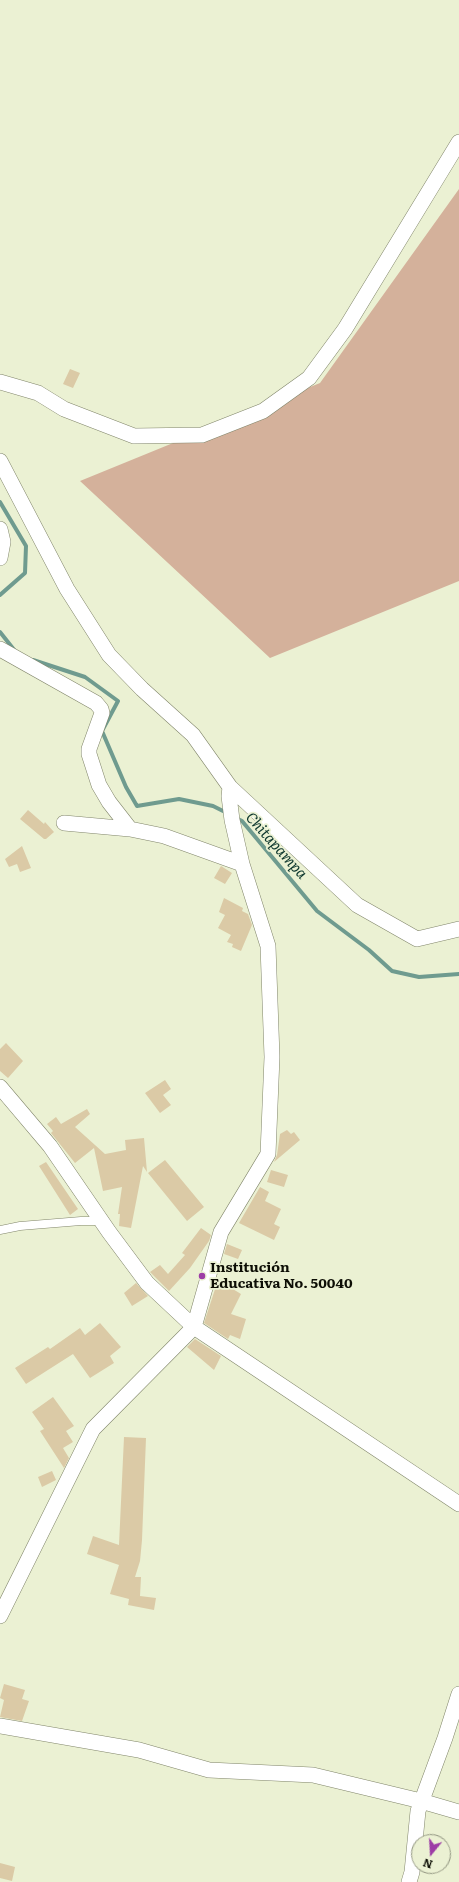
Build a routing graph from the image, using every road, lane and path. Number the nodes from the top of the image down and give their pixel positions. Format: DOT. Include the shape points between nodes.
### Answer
graph roads {
  1 [pos="459,142"];
  2 [pos="0,382"];
  3 [pos="0,461"];
  4 [pos="0,529"];
  5 [pos="0,558"];
  6 [pos="0,649"];
  7 [pos="229,792"];
  8 [pos="64,823"];
  9 [pos="130,829"];
  10 [pos="242,864"];
  11 [pos="459,930"];
  12 [pos="0,1087"];
  13 [pos="102,1221"];
  14 [pos="0,1230"];
  15 [pos="194,1327"];
  16 [pos="459,1504"];
  17 [pos="0,1616"];
  18 [pos="459,1694"];
  19 [pos="0,1726"];
  20 [pos="421,1801"];
  21 [pos="459,1812"];
  22 [pos="409,1882"];
  1 -- 2 [label="street" via="345,329 309,378 263,411 202,435 134,436 64,409 38,393"];
  3 -- 7 [label="street" via="67,588 109,655 193,735"];
  4 -- 5 [label="street" via="3,542"];
  6 -- 9 [label="street" via="101,709 89,754 99,785 108,802"];
  7 -- 10 [label="street" via="232,820"];
  7 -- 11 [label="street" via="357,905 417,939"];
  8 -- 9 [label="street"];
  9 -- 10 [label="street" via="164,836"];
  10 -- 15 [label="street" via="268,946 272,1057 268,1154 221,1232"];
  12 -- 13 [label="street" via="50,1146"];
  13 -- 14 [label="lane" via="20,1226"];
  13 -- 15 [label="street" via="147,1283"];
  15 -- 16 [label="street"];
  15 -- 17 [label="street" via="93,1429"];
  18 -- 20 [label="street"];
  19 -- 20 [label="street" via="139,1750 209,1770 313,1776"];
  20 -- 21 [label="street"];
  20 -- 22 [label="street"];
}
